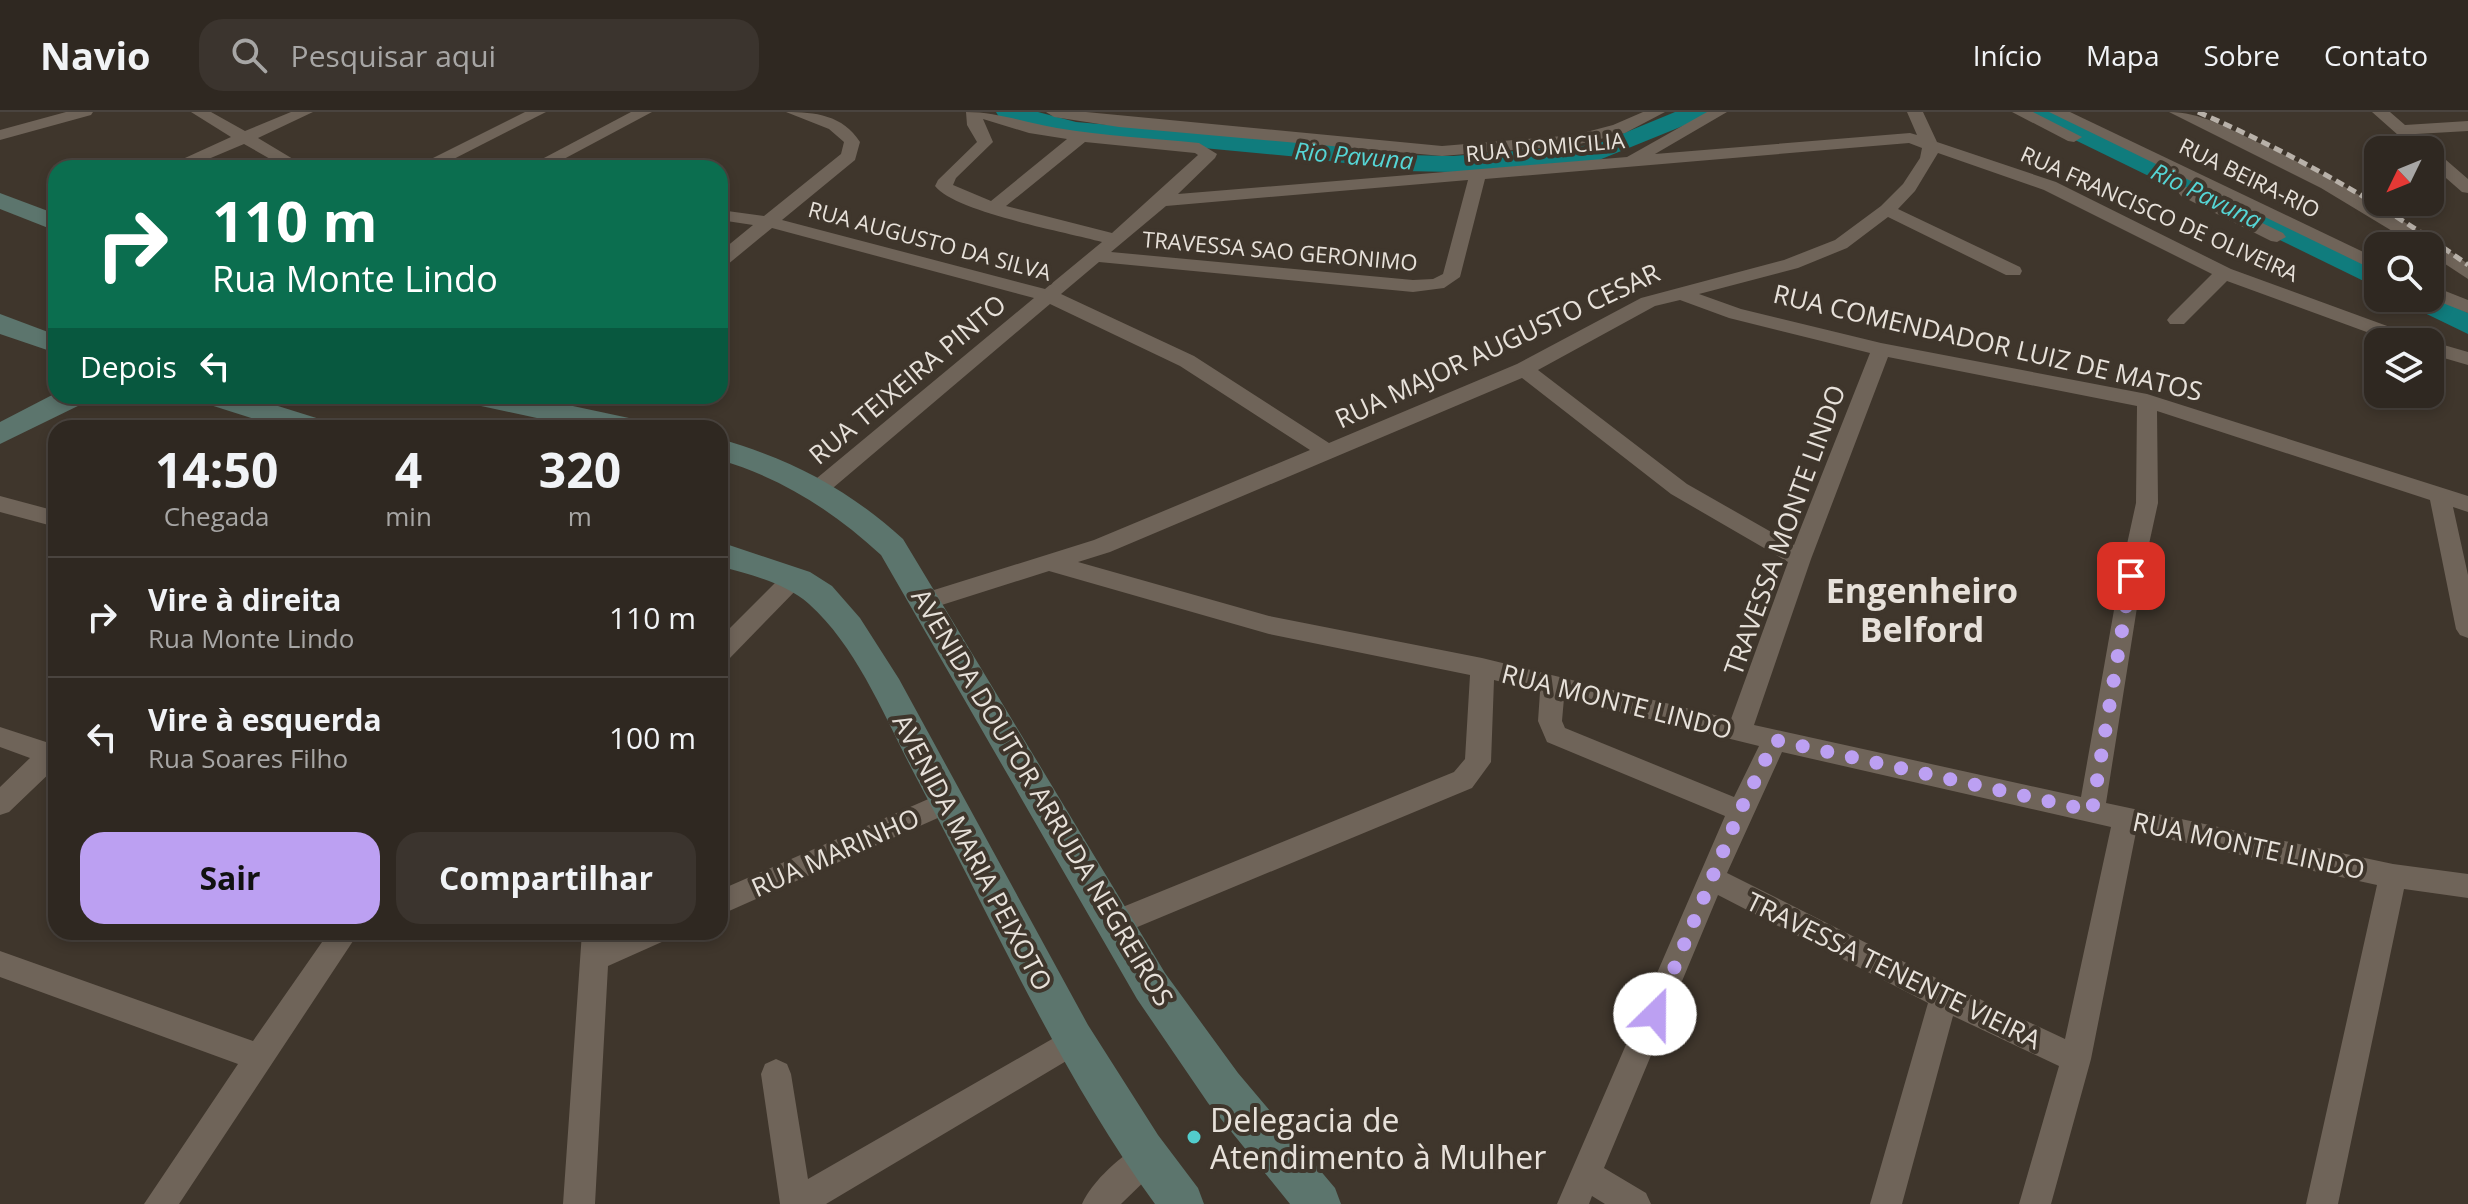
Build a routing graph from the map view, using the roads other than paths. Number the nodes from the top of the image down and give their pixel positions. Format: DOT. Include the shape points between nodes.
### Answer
graph roads {
  1 [pos="85,112"];
  2 [pos="199,112"];
  3 [pos="305,112"];
  4 [pos="644,112"];
  5 [pos="794,112"];
  6 [pos="976,112"];
  7 [pos="1054,112"];
  8 [pos="1657,112"];
  9 [pos="1719,112"];
  10 [pos="1915,112"];
  11 [pos="2020,112"];
  12 [pos="2057,112"];
  13 [pos="2177,112"];
  14 [pos="2380,112"];
  15 [pos="527,114"];
  16 [pos="2468,126"];
  17 [pos="1684,129"];
  18 [pos="2401,130"];
  19 [pos="0,135"];
  20 [pos="1082,136"];
  21 [pos="2408,136"];
  22 [pos="246,137"];
  23 [pos="1931,147"];
  24 [pos="1708,154"];
  25 [pos="191,160"];
  26 [pos="285,160"];
  27 [pos="438,160"];
  28 [pos="550,160"];
  29 [pos="1630,161"];
  30 [pos="2444,167"];
  31 [pos="1478,174"];
  32 [pos="2468,188"];
  33 [pos="0,200"];
  34 [pos="1161,201"];
  35 [pos="993,208"];
  36 [pos="1887,210"];
  37 [pos="728,216"];
  38 [pos="48,218"];
  39 [pos="770,222"];
  40 [pos="2277,237"];
  41 [pos="1113,239"];
  42 [pos="728,255"];
  43 [pos="1093,256"];
  44 [pos="2364,259"];
  45 [pos="2013,271"];
  46 [pos="2224,273"];
  47 [pos="2468,273"];
  48 [pos="1679,292"];
  49 [pos="1047,295"];
  50 [pos="2444,297"];
  51 [pos="2468,307"];
  52 [pos="2177,320"];
  53 [pos="0,323"];
  54 [pos="2375,328"];
  55 [pos="48,342"];
  56 [pos="1881,349"];
  57 [pos="2444,351"];
  58 [pos="2468,359"];
  59 [pos="1524,369"];
  60 [pos="2147,401"];
  61 [pos="58,404"];
  62 [pos="240,404"];
  63 [pos="542,404"];
  64 [pos="290,420"];
  65 [pos="600,420"];
  66 [pos="0,434"];
  67 [pos="728,452"];
  68 [pos="1328,452"];
  69 [pos="819,488"];
  70 [pos="2440,496"];
  71 [pos="0,504"];
  72 [pos="2468,504"];
  73 [pos="48,517"];
  74 [pos="728,557"];
  75 [pos="1800,559"];
  76 [pos="1051,563"];
  77 [pos="794,578"];
  78 [pos="926,601"];
  79 [pos="2468,629"];
  80 [pos="728,645"];
  81 [pos="1482,668"];
  82 [pos="1553,685"];
  83 [pos="1740,730"];
  84 [pos="0,737"];
  85 [pos="1775,740"];
  86 [pos="48,751"];
  87 [pos="48,759"];
  88 [pos="949,801"];
  89 [pos="0,804"];
  90 [pos="1740,811"];
  91 [pos="2092,811"];
  92 [pos="2126,819"];
  93 [pos="2393,876"];
  94 [pos="1713,879"];
  95 [pos="2468,886"];
  96 [pos="728,899"];
  97 [pos="1113,924"];
  98 [pos="340,940"];
  99 [pos="620,940"];
  100 [pos="595,946"];
  101 [pos="0,964"];
  102 [pos="1944,997"];
  103 [pos="1073,1041"];
  104 [pos="260,1058"];
  105 [pos="2076,1059"];
  106 [pos="776,1074"];
  107 [pos="1146,1158"];
  108 [pos="1586,1175"];
  109 [pos="160,1204"];
  110 [pos="579,1204"];
  111 [pos="796,1204"];
  112 [pos="1098,1204"];
  113 [pos="1182,1204"];
  114 [pos="1319,1204"];
  115 [pos="1573,1204"];
  116 [pos="1635,1204"];
  117 [pos="1886,1204"];
  118 [pos="2035,1204"];
  119 [pos="2322,1204"];
  1 -- 19 [label="street"];
  2 -- 22 [label="street"];
  3 -- 22 [label="street"];
  4 -- 28 [label="street"];
  5 -- 39 [label="street" via="846,132 853,149 839,167"];
  6 -- 20 [label="street"];
  6 -- 35 [label="street" via="975,125 985,142 944,186"];
  7 -- 8 [label="street" via="1442,151 1575,140"];
  9 -- 17 [label="street"];
  10 -- 23 [label="street"];
  11 -- 40 [label="street"];
  12 -- 44 [label="street, RUA BEIRA-RIO"];
  13 -- 47 [label="street" via="2341,189"];
  14 -- 18 [label="street"];
  15 -- 27 [label="street"];
  16 -- 18 [label="street"];
  17 -- 24 [label="street"];
  17 -- 29 [label="street"];
  18 -- 21 [label="street"];
  20 -- 34 [label="street, RUA TEIXEIRA PINTO" via="1209,151"];
  20 -- 35 [label="street"];
  22 -- 25 [label="street"];
  22 -- 26 [label="street"];
  23 -- 24 [label="street, RUA DOMICILIA" via="1890,138"];
  23 -- 36 [label="street, RUA MAJOR AUGUSTO CESAR" via="1909,187"];
  23 -- 46 [label="street, RUA FRANCISCO DE OLIVEIRA" via="2050,186"];
  24 -- 29 [label="street, RUA DOMICILIA"];
  29 -- 31 [label="street, RUA DOMICILIA"];
  30 -- 32 [label="street"];
  31 -- 34 [label="street, RUA DOMICILIA"];
  31 -- 43 [label="street, TRAVESSA SAO GERONIMO" via="1451,277 1437,284 1398,285"];
  33 -- 38 [label="main road"];
  34 -- 41 [label="street, RUA TEIXEIRA PINTO"];
  35 -- 41 [label="street"];
  36 -- 45 [label="street"];
  36 -- 48 [label="street, RUA MAJOR AUGUSTO CESAR" via="1818,255"];
  37 -- 39 [label="street, RUA AUGUSTO DA SILVA"];
  39 -- 42 [label="street"];
  39 -- 49 [label="street, RUA AUGUSTO DA SILVA"];
  41 -- 43 [label="street, RUA TEIXEIRA PINTO"];
  43 -- 49 [label="street, RUA TEIXEIRA PINTO"];
  46 -- 52 [label="street"];
  46 -- 54 [label="street, RUA FRANCISCO DE OLIVEIRA"];
  48 -- 56 [label="street, RUA COMENDADOR LUIZ DE MATOS" via="1736,314"];
  48 -- 59 [label="street, RUA MAJOR AUGUSTO CESAR" via="1632,310"];
  49 -- 68 [label="street, RUA AUGUSTO DA SILVA" via="1187,361"];
  49 -- 69 [label="street, RUA TEIXEIRA PINTO"];
  50 -- 51 [label="street"];
  53 -- 55 [label="main road"];
  56 -- 60 [label="street, RUA COMENDADOR LUIZ DE MATOS"];
  56 -- 75 [label="street, TRAVESSA MONTE LINDO"];
  57 -- 58 [label="street"];
  59 -- 68 [label="street, RUA MAJOR AUGUSTO CESAR"];
  59 -- 75 [label="street" via="1655,473"];
  60 -- 70 [label="street, RUA COMENDADOR LUIZ DE MATOS"];
  60 -- 91 [label="street" via="2147,503"];
  61 -- 66 [label="main road"];
  62 -- 64 [label="main road"];
  63 -- 65 [label="main road"];
  67 -- 69 [label="main road, AVENIDA DOUTOR ARRUDA NEGREIROS"];
  68 -- 76 [label="street, RUA MAJOR AUGUSTO CESAR"];
  69 -- 78 [label="main road, AVENIDA DOUTOR ARRUDA NEGREIROS" via="892,547"];
  70 -- 72 [label="street, RUA COMENDADOR LUIZ DE MATOS"];
  70 -- 79 [label="street"];
  71 -- 73 [label="street"];
  74 -- 77 [label="main road, AVENIDA MARIA PEIXOTO"];
  75 -- 83 [label="street, TRAVESSA MONTE LINDO"];
  76 -- 78 [label="street, RUA MAJOR AUGUSTO CESAR"];
  76 -- 81 [label="street, RUA MONTE LINDO" via="1269,625"];
  77 -- 80 [label="street"];
  77 -- 88 [label="main road, AVENIDA MARIA PEIXOTO" via="822,596 841,618"];
  78 -- 97 [label="main road, AVENIDA DOUTOR ARRUDA NEGREIROS"];
  81 -- 82 [label="street, RUA MONTE LINDO"];
  81 -- 97 [label="street" via="1478,762 1463,780"];
  82 -- 83 [label="street, RUA MONTE LINDO"];
  82 -- 90 [label="street" via="1550,721 1556,735"];
  83 -- 85 [label="street, RUA MONTE LINDO"];
  84 -- 86 [label="street"];
  85 -- 90 [label="street"];
  85 -- 91 [label="street, RUA MONTE LINDO"];
  87 -- 89 [label="street"];
  88 -- 96 [label="street, RUA MARINHO"];
  88 -- 103 [label="main road, AVENIDA MARIA PEIXOTO"];
  90 -- 94 [label="street"];
  91 -- 92 [label="street, RUA MONTE LINDO"];
  92 -- 93 [label="street, RUA MONTE LINDO"];
  92 -- 105 [label="street"];
  93 -- 95 [label="street, RUA MONTE LINDO"];
  93 -- 119 [label="street"];
  94 -- 102 [label="street, TRAVESSA TENENTE VIEIRA"];
  94 -- 108 [label="street"];
  97 -- 114 [label="main road, AVENIDA DOUTOR ARRUDA NEGREIROS" via="1223,1088"];
  98 -- 104 [label="street"];
  99 -- 100 [label="street"];
  100 -- 110 [label="street"];
  101 -- 104 [label="street"];
  102 -- 105 [label="street, TRAVESSA TENENTE VIEIRA"];
  102 -- 117 [label="street"];
  103 -- 107 [label="main road, AVENIDA MARIA PEIXOTO"];
  103 -- 111 [label="street"];
  104 -- 109 [label="street"];
  105 -- 118 [label="street"];
  106 -- 111 [label="street"];
  107 -- 112 [label="street"];
  107 -- 113 [label="main road, AVENIDA MARIA PEIXOTO"];
  108 -- 115 [label="street"];
  108 -- 116 [label="street"];
}
